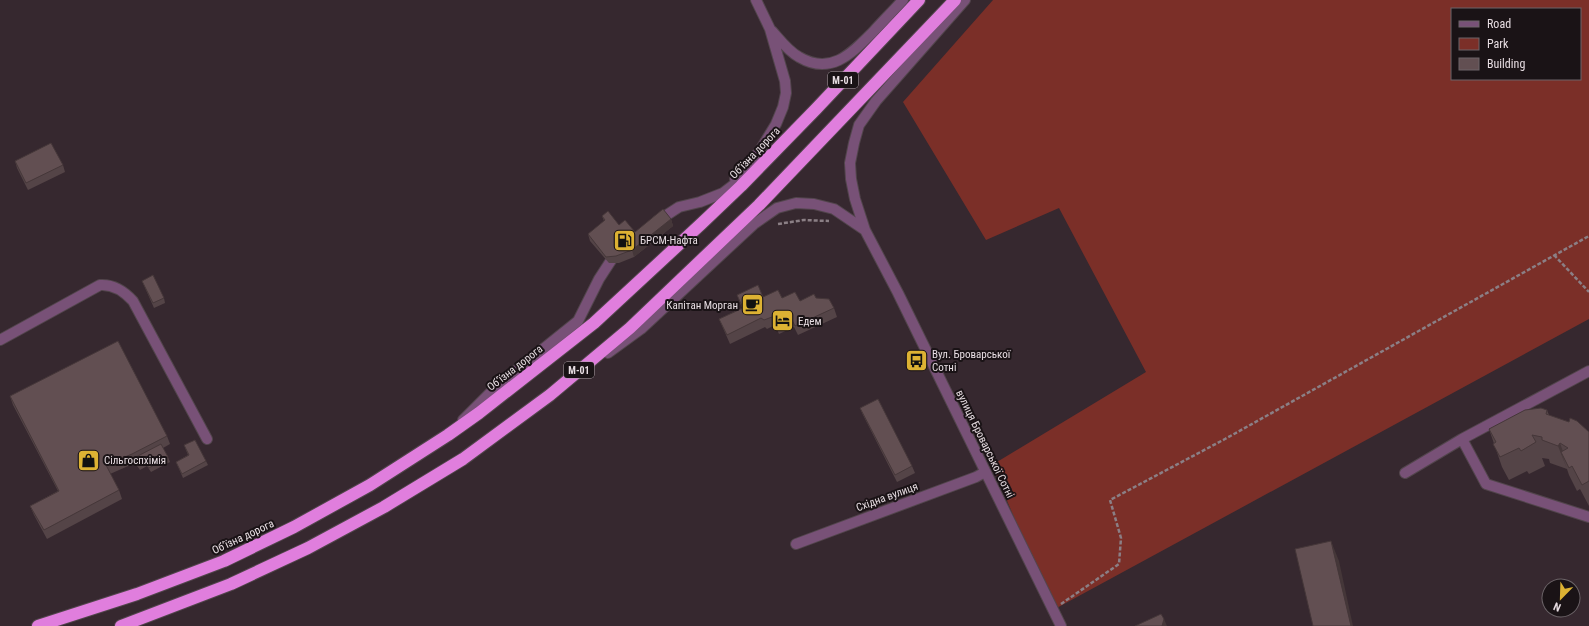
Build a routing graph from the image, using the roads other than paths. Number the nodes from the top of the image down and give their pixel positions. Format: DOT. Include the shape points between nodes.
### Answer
graph roads {
  1 [pos="756,0"];
  2 [pos="903,0"];
  3 [pos="919,0"];
  4 [pos="955,0"];
  5 [pos="964,0"];
  6 [pos="770,29"];
  7 [pos="766,160"];
  8 [pos="723,193"];
  9 [pos="701,224"];
  10 [pos="648,228"];
  11 [pos="865,230"];
  12 [pos="624,249"];
  13 [pos="0,340"];
  14 [pos="1589,371"];
  15 [pos="550,395"];
  16 [pos="448,435"];
  17 [pos="207,439"];
  18 [pos="1462,439"];
  19 [pos="985,472"];
  20 [pos="1405,473"];
  21 [pos="1589,517"];
  22 [pos="796,544"];
  23 [pos="38,626"];
  24 [pos="121,626"];
  25 [pos="1061,626"];
  1 -- 6 [label="street"];
  2 -- 6 [label="street" via="854,51 841,60 827,64 812,63 798,58"];
  3 -- 7 [label="highway, Обʼїзна дорога / М-01"];
  4 -- 15 [label="highway, М-01" via="759,205 630,328"];
  5 -- 11 [label="street, вулиця Броварської Сотні" via="876,101 859,125 850,164 855,199"];
  6 -- 8 [label="street" via="785,81 783,107 759,152"];
  7 -- 8 [label="street"];
  7 -- 9 [label="highway, Обʼїзна дорога / М-01"];
  8 -- 9 [label="street"];
  8 -- 10 [label="street" via="679,207"];
  9 -- 16 [label="highway, Обʼїзна дорога / М-01" via="594,323"];
  11 -- 15 [label="street" via="834,209 814,204 796,203 777,208 754,224 641,329"];
  11 -- 19 [label="street, вулиця Броварської Сотні"];
  12 -- 16 [label="street" via="612,259 599,279 578,321 497,386"];
  13 -- 17 [label="street" via="100,285 107,284 117,288 133,301"];
  14 -- 18 [label="street"];
  15 -- 24 [label="highway, М-01" via="463,458 384,507 308,548 231,584"];
  16 -- 23 [label="highway, Обʼїзна дорога / М-01" via="342,501 294,528 224,561 137,594"];
  18 -- 20 [label="street"];
  18 -- 21 [label="street" via="1486,484"];
  19 -- 22 [label="street, Східна вулиця"];
  19 -- 25 [label="street, вулиця Броварської Сотні"];
}
